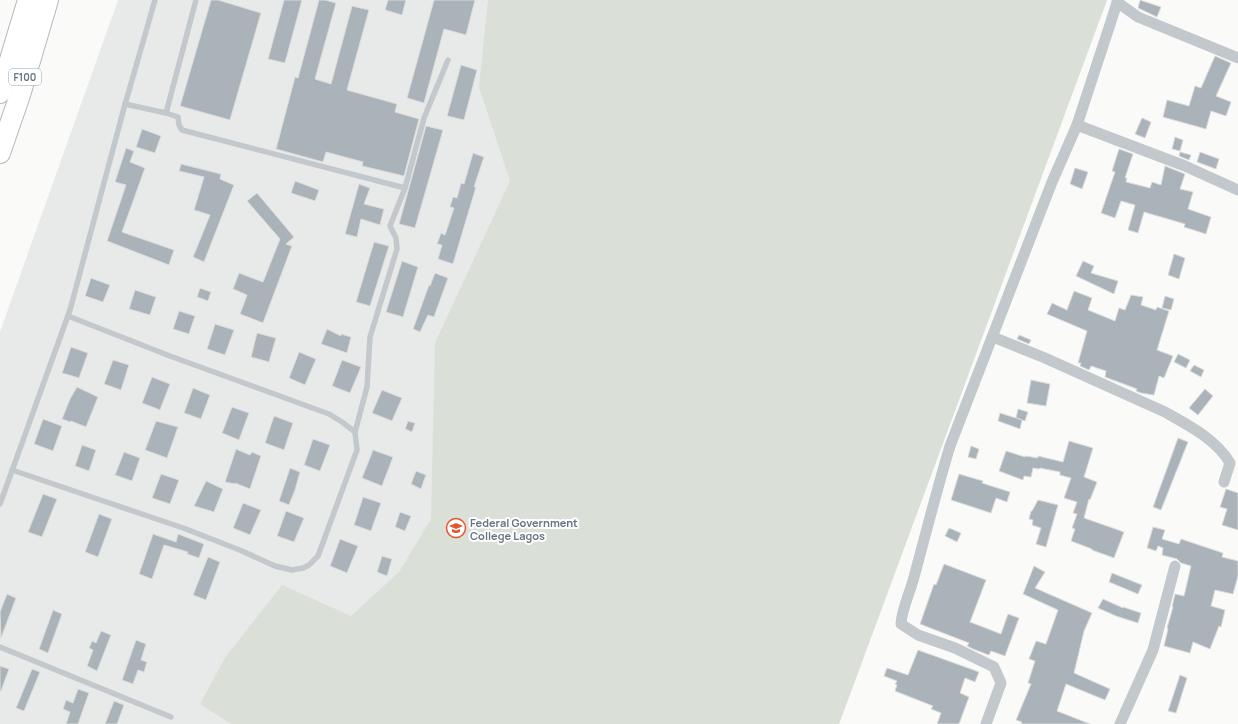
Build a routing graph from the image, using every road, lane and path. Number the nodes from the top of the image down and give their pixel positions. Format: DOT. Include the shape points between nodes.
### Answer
graph roads {
  1 [pos="28,0"];
  2 [pos="48,0"];
  3 [pos="155,0"];
  4 [pos="196,0"];
  5 [pos="1117,1"];
  6 [pos="1238,58"];
  7 [pos="448,60"];
  8 [pos="0,93"];
  9 [pos="125,104"];
  10 [pos="166,113"];
  11 [pos="1077,125"];
  12 [pos="0,153"];
  13 [pos="405,188"];
  14 [pos="1238,190"];
  15 [pos="68,316"];
  16 [pos="993,337"];
  17 [pos="355,432"];
  18 [pos="1225,454"];
  19 [pos="1238,457"];
  20 [pos="12,470"];
  21 [pos="1224,482"];
  22 [pos="0,504"];
  23 [pos="1175,566"];
  24 [pos="0,647"];
  25 [pos="171,716"];
  26 [pos="986,724"];
  27 [pos="1120,724"];
  1 -- 8 [label="highway, F100"];
  2 -- 12 [label="highway, F100"];
  3 -- 9 [label="lane"];
  4 -- 10 [label="lane"];
  5 -- 6 [label="street" via="1138,17"];
  5 -- 11 [label="street"];
  7 -- 13 [label="lane" via="424,118"];
  9 -- 10 [label="lane"];
  9 -- 15 [label="lane"];
  10 -- 13 [label="lane" via="178,117 182,130"];
  11 -- 14 [label="street" via="1185,166"];
  11 -- 16 [label="street" via="1052,182"];
  13 -- 17 [label="lane" via="390,226 396,238 397,249 370,337 367,387"];
  15 -- 17 [label="lane" via="329,414"];
  15 -- 20 [label="lane"];
  16 -- 18 [label="street" via="1165,412"];
  16 -- 26 [label="street" via="950,446 912,586 902,612 901,624 918,635 955,648 994,667 1001,683"];
  17 -- 20 [label="lane" via="357,450 318,556 309,565 292,570 275,566 242,550 186,529"];
  18 -- 19 [label="street"];
  18 -- 21 [label="street" via="1230,463"];
  20 -- 22 [label="lane"];
  23 -- 27 [label="street" via="1153,650"];
  24 -- 25 [label="lane"];
}
